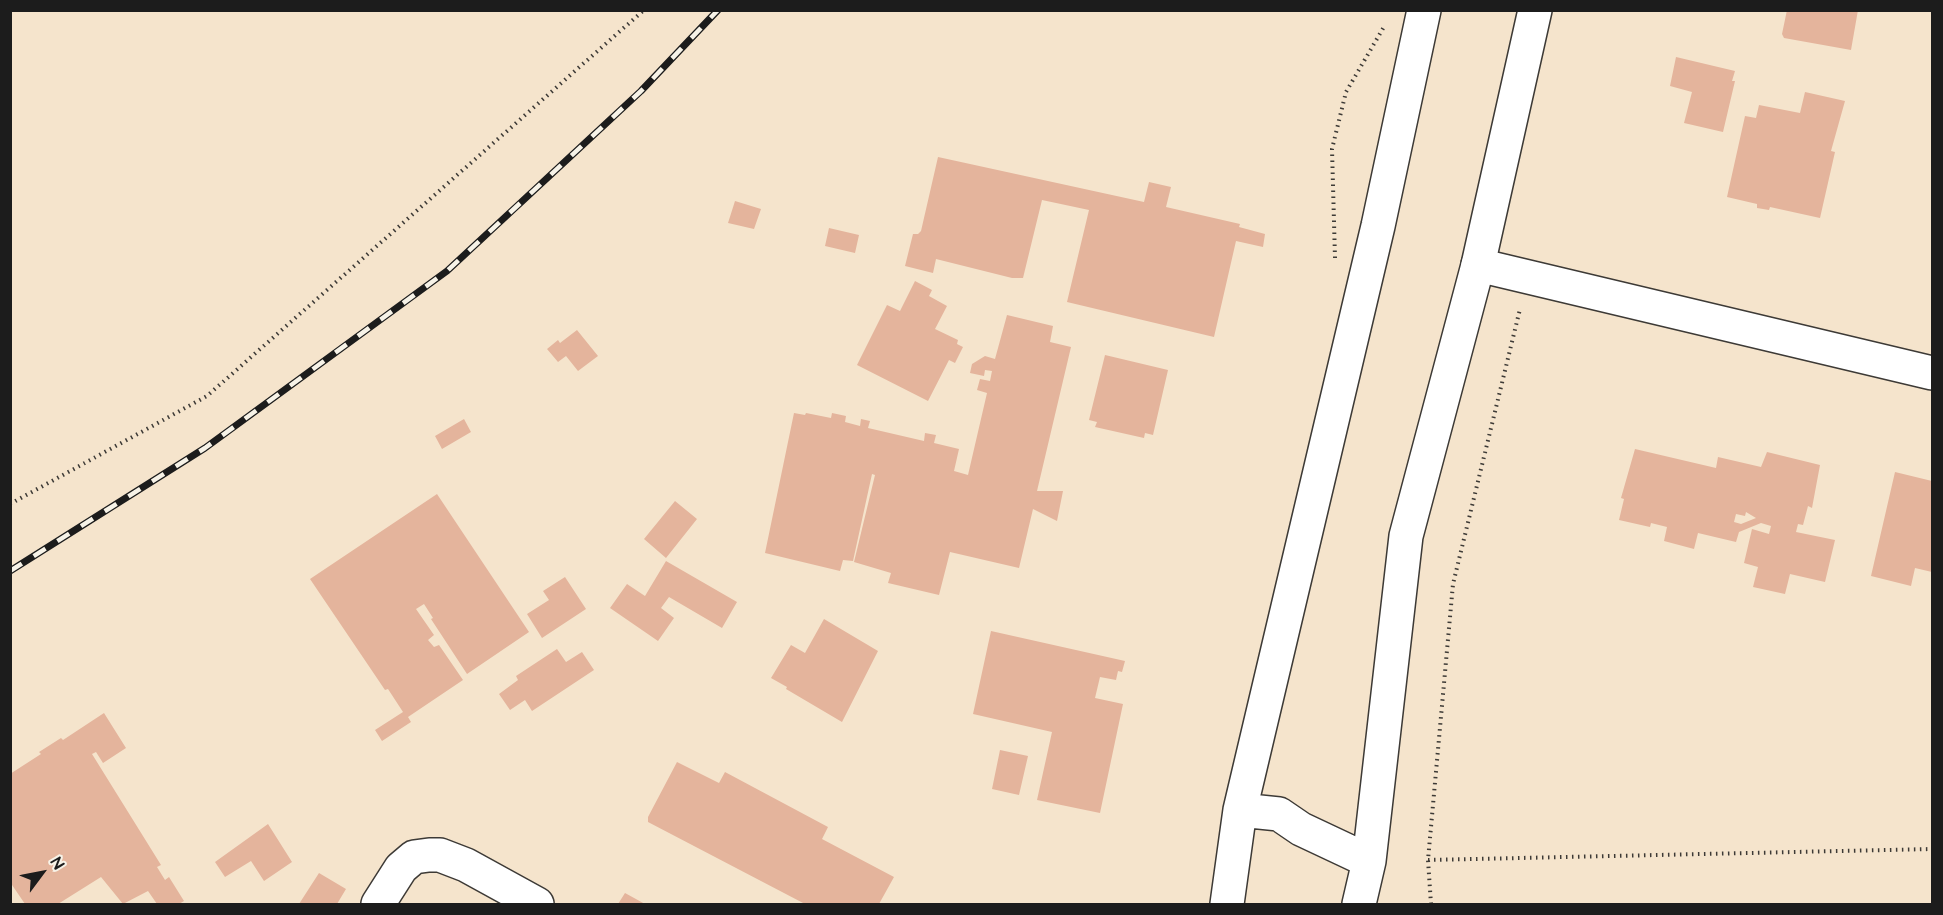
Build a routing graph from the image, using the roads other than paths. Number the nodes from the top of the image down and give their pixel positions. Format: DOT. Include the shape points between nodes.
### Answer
graph roads {
  1 [pos="1424,10"];
  2 [pos="1535,10"];
  3 [pos="1478,265"];
  4 [pos="1932,373"];
  5 [pos="1240,810"];
  6 [pos="1369,861"];
  7 [pos="378,904"];
  8 [pos="537,904"];
  9 [pos="1227,904"];
  10 [pos="1359,904"];
  1 -- 5 [label="main road" via="1378,226"];
  2 -- 3 [label="main road"];
  3 -- 4 [label="main road"];
  3 -- 6 [label="main road" via="1406,536"];
  5 -- 6 [label="main road" via="1279,814 1301,829"];
  5 -- 9 [label="main road"];
  6 -- 10 [label="main road"];
  7 -- 8 [label="main road" via="401,868 414,857 440,855"];
}
